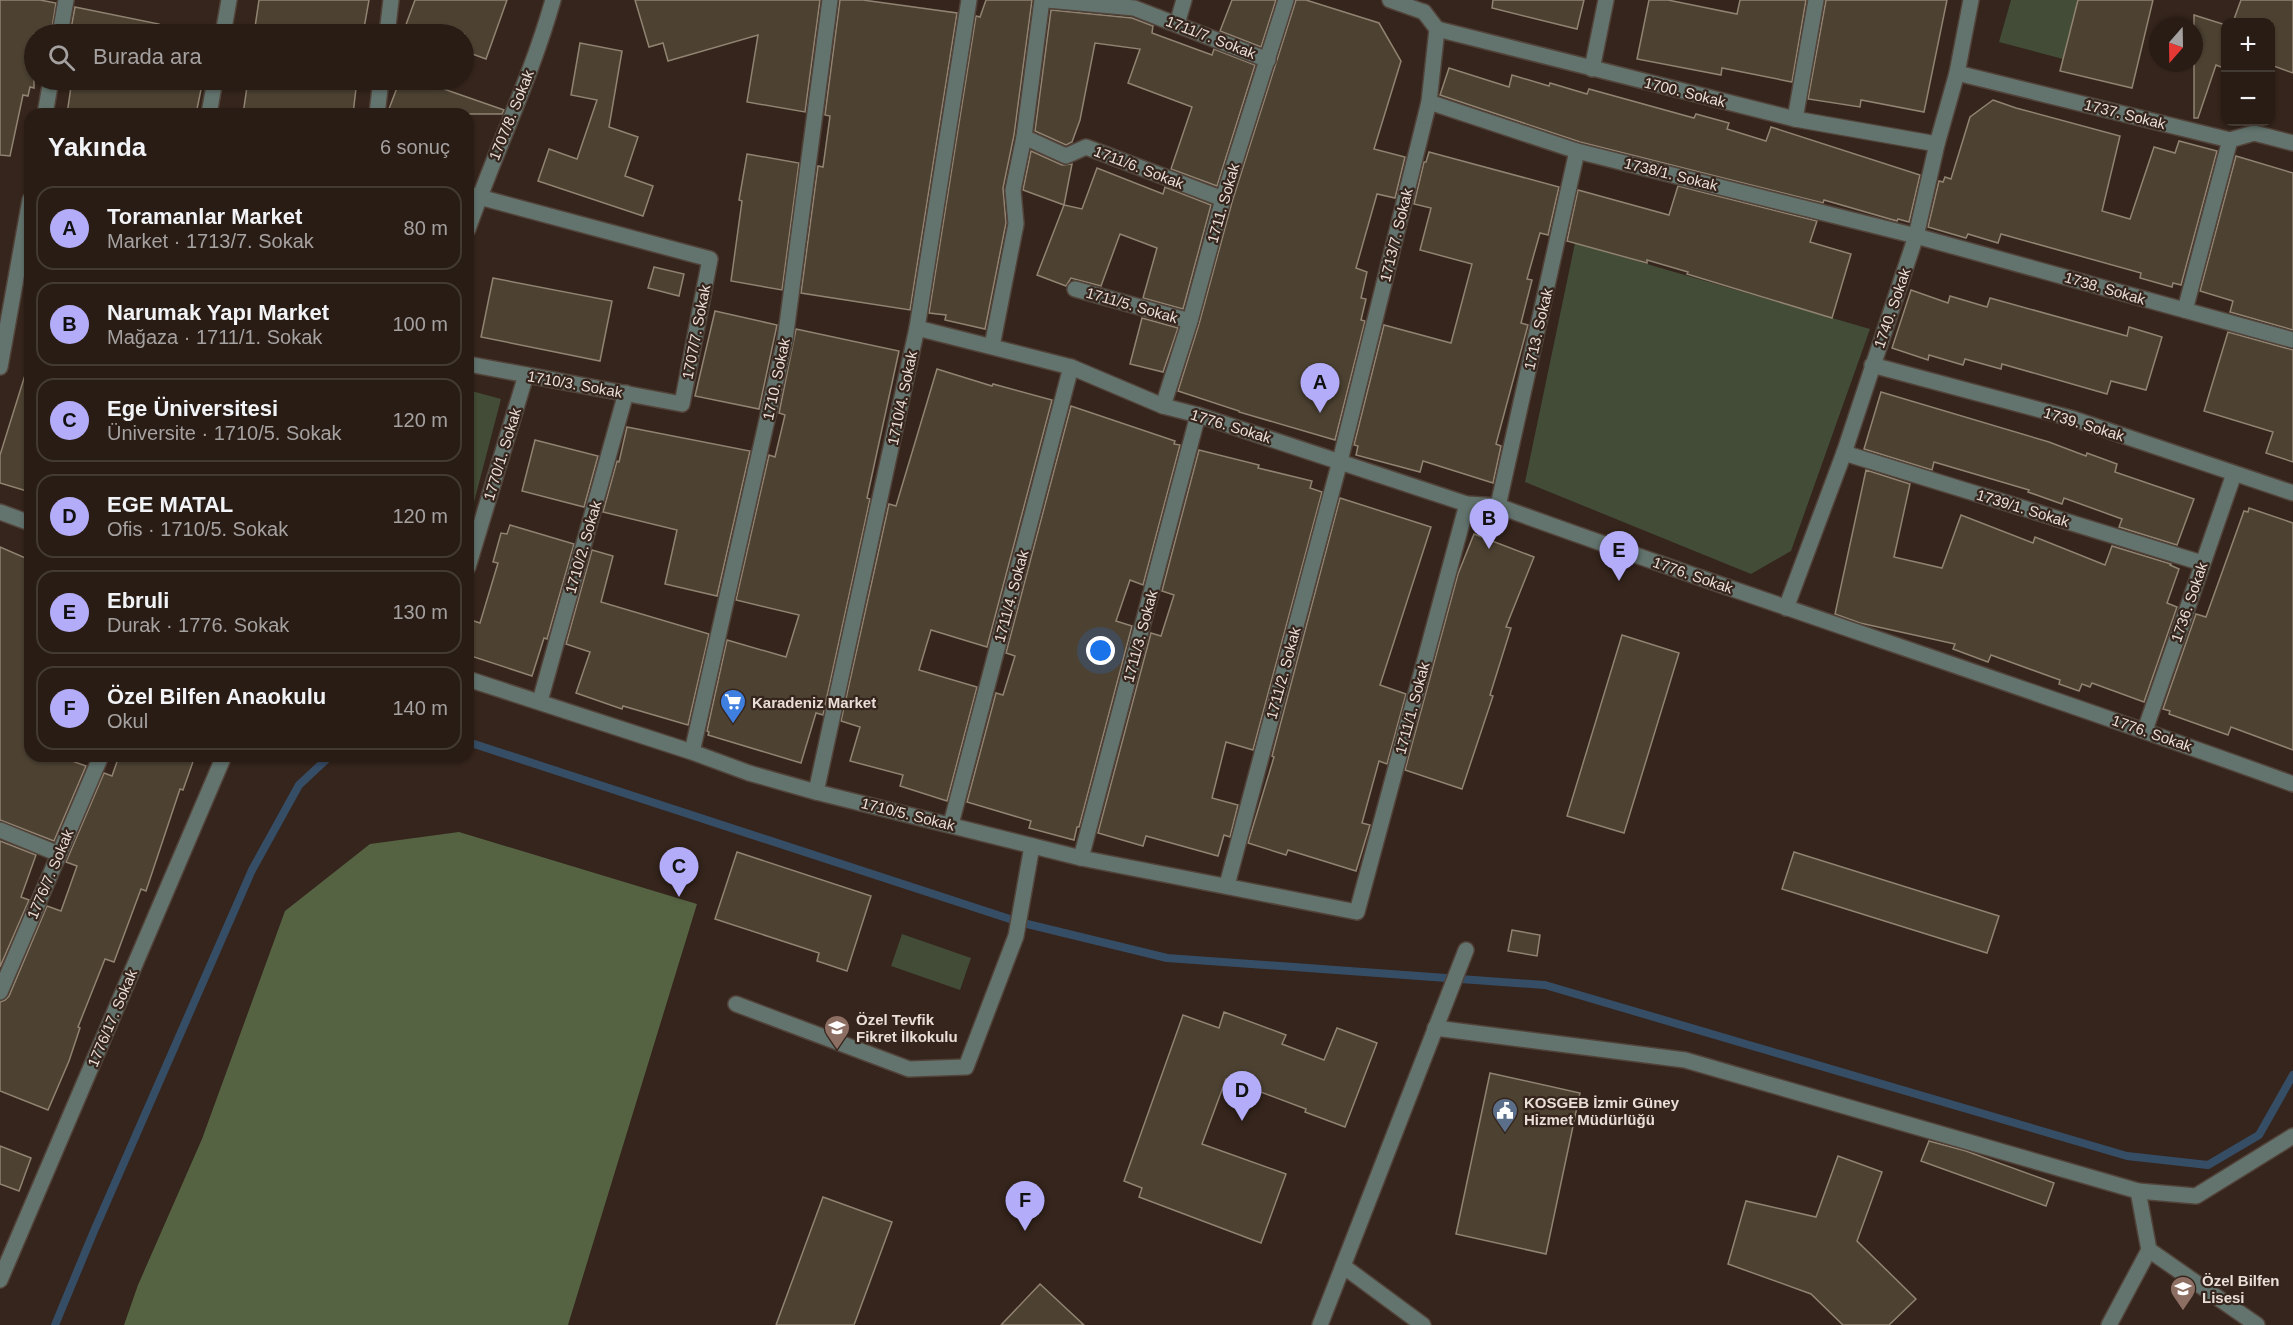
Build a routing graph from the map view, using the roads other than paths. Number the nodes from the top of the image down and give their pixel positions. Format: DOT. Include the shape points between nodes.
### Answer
graph roads {
  1 [pos="66,0"];
  2 [pos="229,0"];
  3 [pos="391,0"];
  4 [pos="553,0"];
  5 [pos="830,0"];
  6 [pos="969,0"];
  7 [pos="1042,0"];
  8 [pos="1047,0"];
  9 [pos="1184,0"];
  10 [pos="1286,0"];
  11 [pos="1390,0"];
  12 [pos="1606,0"];
  13 [pos="1816,0"];
  14 [pos="1971,0"];
  15 [pos="1428,6"];
  16 [pos="62,24"];
  17 [pos="225,24"];
  18 [pos="388,24"];
  19 [pos="1177,24"];
  20 [pos="1437,29"];
  21 [pos="1268,60"];
  22 [pos="1592,69"];
  23 [pos="1957,73"];
  24 [pos="49,90"];
  25 [pos="213,90"];
  26 [pos="380,90"];
  27 [pos="1430,102"];
  28 [pos="46,108"];
  29 [pos="210,108"];
  30 [pos="377,108"];
  31 [pos="1795,119"];
  32 [pos="1024,136"];
  33 [pos="2230,140"];
  34 [pos="2293,143"];
  35 [pos="1936,144"];
  36 [pos="1577,151"];
  37 [pos="474,195"];
  38 [pos="1223,199"];
  39 [pos="24,233"];
  40 [pos="1917,236"];
  41 [pos="1075,289"];
  42 [pos="2185,310"];
  43 [pos="1190,321"];
  44 [pos="917,327"];
  45 [pos="2293,340"];
  46 [pos="992,346"];
  47 [pos="474,365"];
  48 [pos="1872,365"];
  49 [pos="0,367"];
  50 [pos="1071,367"];
  51 [pos="526,375"];
  52 [pos="626,393"];
  53 [pos="682,404"];
  54 [pos="1163,406"];
  55 [pos="1198,415"];
  56 [pos="1844,453"];
  57 [pos="1340,461"];
  58 [pos="2234,474"];
  59 [pos="2293,493"];
  60 [pos="1467,504"];
  61 [pos="1498,506"];
  62 [pos="0,512"];
  63 [pos="24,521"];
  64 [pos="474,547"];
  65 [pos="2202,563"];
  66 [pos="1786,608"];
  67 [pos="474,681"];
  68 [pos="540,701"];
  69 [pos="2145,730"];
  70 [pos="692,752"];
  71 [pos="98,762"];
  72 [pos="221,762"];
  73 [pos="2293,784"];
  74 [pos="816,792"];
  75 [pos="951,824"];
  76 [pos="0,830"];
  77 [pos="1032,846"];
  78 [pos="59,854"];
  79 [pos="1081,858"];
  80 [pos="1227,885"];
  81 [pos="1358,912"];
  82 [pos="1466,950"];
  83 [pos="0,992"];
  84 [pos="736,1004"];
  85 [pos="1435,1028"];
  86 [pos="2293,1136"];
  87 [pos="2138,1191"];
  88 [pos="2149,1250"];
  89 [pos="1343,1266"];
  90 [pos="0,1280"];
  91 [pos="1320,1325"];
  92 [pos="1423,1325"];
  93 [pos="2109,1325"];
  94 [pos="2257,1325"];
  1 -- 16 [label="street"];
  2 -- 17 [label="street"];
  3 -- 18 [label="street"];
  4 -- 37 [label="street, 1707/8. Sokak" via="543,35"];
  5 -- 70 [label="street, 1710. Sokak" via="785,340"];
  6 -- 44 [label="street, 1710/4. Sokak"];
  7 -- 32 [label="street"];
  8 -- 19 [label="street, 1711/7. Sokak" via="1134,8"];
  9 -- 19 [label="street"];
  10 -- 21 [label="street, 1711. Sokak"];
  11 -- 15 [label="street"];
  12 -- 22 [label="street"];
  13 -- 31 [label="street"];
  14 -- 23 [label="street, 1740. Sokak"];
  15 -- 20 [label="street"];
  19 -- 21 [label="street, 1711/7. Sokak"];
  20 -- 22 [label="street, 1700. Sokak"];
  20 -- 27 [label="street, 1713/7. Sokak"];
  21 -- 38 [label="street, 1711. Sokak"];
  22 -- 31 [label="street, 1700. Sokak"];
  23 -- 33 [label="street, 1737. Sokak"];
  23 -- 35 [label="street, 1740. Sokak"];
  24 -- 28 [label="street"];
  25 -- 29 [label="street"];
  26 -- 30 [label="street"];
  27 -- 36 [label="street, 1738/1. Sokak"];
  27 -- 57 [label="street, 1713/7. Sokak"];
  31 -- 35 [label="street, 1700. Sokak"];
  32 -- 38 [label="street, 1711/6. Sokak" via="1066,156 1086,147"];
  32 -- 46 [label="street" via="1013,190 1016,224"];
  33 -- 34 [label="street, 1737. Sokak" via="2254,133"];
  33 -- 42 [label="street"];
  35 -- 40 [label="street, 1740. Sokak"];
  36 -- 40 [label="street, 1738/1. Sokak"];
  36 -- 61 [label="street, 1713. Sokak"];
  37 -- 53 [label="street, 1707/7. Sokak" via="710,260"];
  38 -- 43 [label="street, 1711. Sokak"];
  39 -- 49 [label="street"];
  40 -- 42 [label="street, 1738. Sokak"];
  40 -- 48 [label="street, 1740. Sokak"];
  41 -- 43 [label="street, 1711/5. Sokak"];
  42 -- 45 [label="street, 1738. Sokak"];
  43 -- 54 [label="street, 1711. Sokak"];
  44 -- 46 [label="street, 1776. Sokak"];
  44 -- 74 [label="street, 1710/4. Sokak"];
  46 -- 50 [label="street, 1776. Sokak"];
  47 -- 51 [label="street, 1710/3. Sokak"];
  48 -- 56 [label="street, 1740. Sokak"];
  48 -- 58 [label="street, 1739. Sokak" via="2074,419"];
  50 -- 54 [label="street, 1776. Sokak"];
  50 -- 75 [label="street, 1711/4. Sokak"];
  51 -- 52 [label="street, 1710/3. Sokak"];
  51 -- 64 [label="street, 1770/1. Sokak"];
  52 -- 53 [label="street, 1710/3. Sokak"];
  52 -- 68 [label="street, 1710/2. Sokak"];
  54 -- 55 [label="street, 1776. Sokak"];
  55 -- 57 [label="street, 1776. Sokak"];
  55 -- 79 [label="street, 1711/3. Sokak"];
  56 -- 65 [label="street, 1739/1. Sokak"];
  56 -- 66 [label="street, 1740. Sokak"];
  57 -- 60 [label="street, 1776. Sokak"];
  57 -- 80 [label="street, 1711/2. Sokak"];
  58 -- 59 [label="street, 1739. Sokak"];
  58 -- 65 [label="street, 1736. Sokak"];
  60 -- 61 [label="street, 1776. Sokak"];
  60 -- 81 [label="street, 1711/1. Sokak"];
  61 -- 66 [label="street, 1776. Sokak"];
  62 -- 63 [label="street"];
  65 -- 69 [label="street, 1736. Sokak"];
  66 -- 69 [label="street, 1776. Sokak"];
  67 -- 68 [label="street, 1710/5. Sokak"];
  68 -- 70 [label="street, 1710/5. Sokak"];
  69 -- 73 [label="street, 1776. Sokak"];
  70 -- 74 [label="street, 1710/5. Sokak"];
  71 -- 78 [label="street, 1776/7. Sokak"];
  72 -- 90 [label="street, 1776/17. Sokak"];
  74 -- 75 [label="street, 1710/5. Sokak"];
  75 -- 77 [label="street, 1710/5. Sokak"];
  76 -- 78 [label="street"];
  77 -- 79 [label="street, 1710/5. Sokak"];
  77 -- 84 [label="street" via="1017,930 966,1067 909,1069"];
  78 -- 83 [label="street, 1776/7. Sokak"];
  79 -- 80 [label="street, 1710/5. Sokak"];
  80 -- 81 [label="street, 1710/5. Sokak"];
  82 -- 85 [label="street"];
  85 -- 87 [label="street" via="1685,1060"];
  85 -- 89 [label="street"];
  86 -- 87 [label="street" via="2196,1196"];
  87 -- 88 [label="street"];
  88 -- 93 [label="street"];
  88 -- 94 [label="street"];
  89 -- 91 [label="street"];
  89 -- 92 [label="street"];
}
